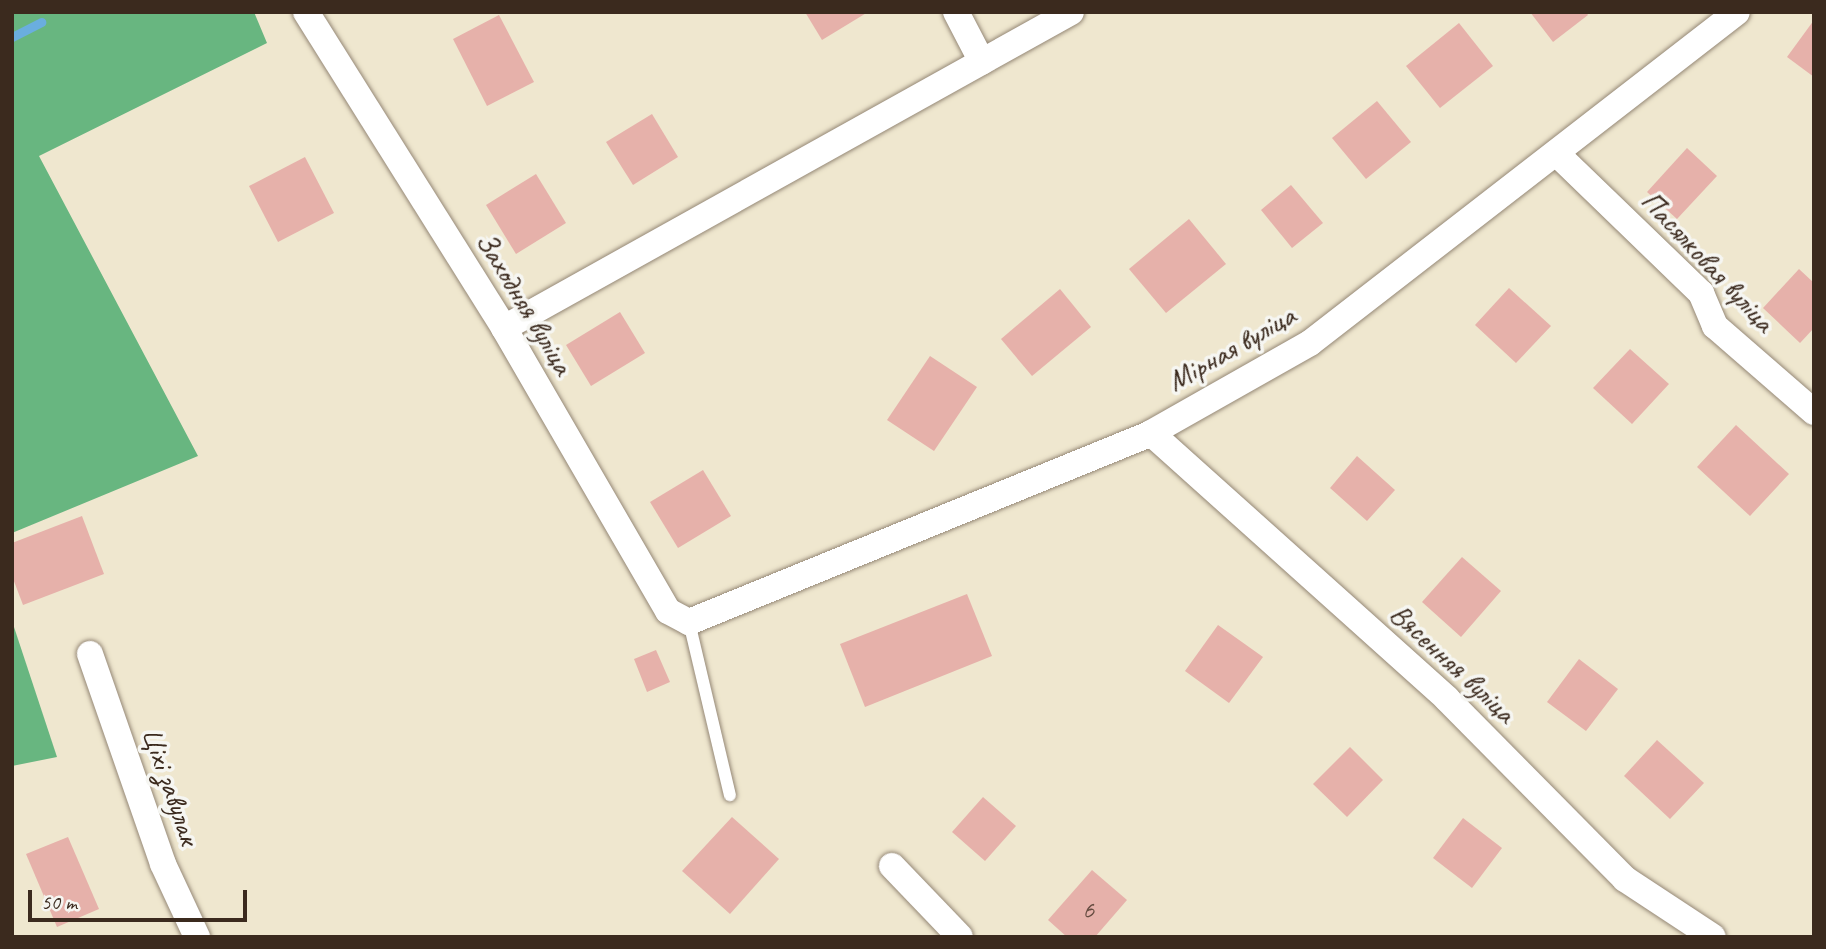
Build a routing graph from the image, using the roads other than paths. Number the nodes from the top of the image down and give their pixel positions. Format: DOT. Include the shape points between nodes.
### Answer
graph roads {
  1 [pos="306,12"];
  2 [pos="956,12"];
  3 [pos="1071,12"];
  4 [pos="1737,12"];
  5 [pos="982,62"];
  6 [pos="1556,153"];
  7 [pos="503,328"];
  8 [pos="1814,412"];
  9 [pos="1151,433"];
  10 [pos="689,622"];
  11 [pos="90,654"];
  12 [pos="730,795"];
  13 [pos="892,866"];
  14 [pos="197,937"];
  15 [pos="960,937"];
  16 [pos="1713,937"];
  1 -- 7 [label="street, Заходняя вуліца"];
  2 -- 5 [label="street"];
  3 -- 5 [label="street"];
  4 -- 6 [label="street, Мірная вуліца"];
  5 -- 7 [label="street"];
  6 -- 8 [label="street, Пасялковая вуліца" via="1701,293 1715,326"];
  6 -- 9 [label="street, Мірная вуліца" via="1310,343"];
  7 -- 10 [label="street, Заходняя вуліца" via="667,611"];
  9 -- 10 [label="street, Мірная вуліца"];
  9 -- 16 [label="street, Вясенняя вуліца" via="1447,699 1625,879"];
  10 -- 12 [label="lane"];
  11 -- 14 [label="street, Ціхі завулак" via="163,864"];
  13 -- 15 [label="street"];
}
